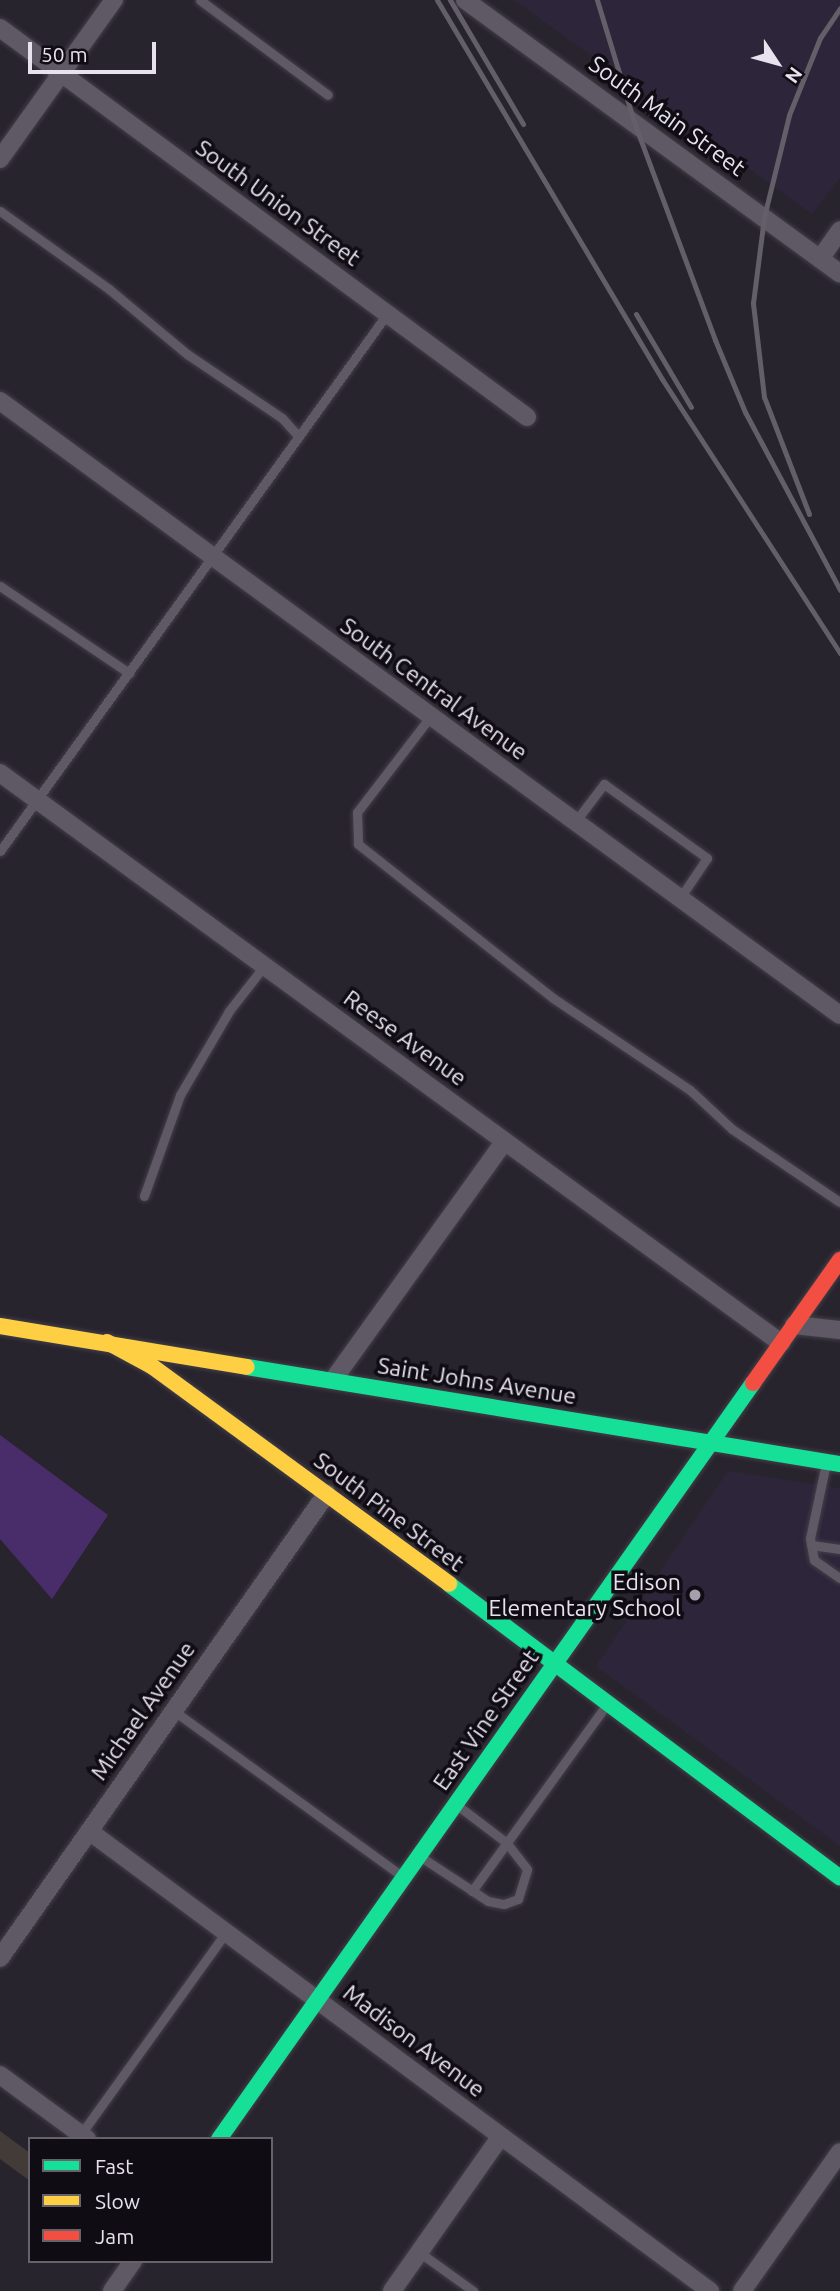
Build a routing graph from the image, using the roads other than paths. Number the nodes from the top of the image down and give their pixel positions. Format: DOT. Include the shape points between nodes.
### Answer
graph roads {
  1 [pos="114,0"];
  2 [pos="200,0"];
  3 [pos="465,0"];
  4 [pos="0,28"];
  5 [pos="61,74"];
  6 [pos="328,95"];
  7 [pos="0,159"];
  8 [pos="0,211"];
  9 [pos="840,230"];
  10 [pos="820,258"];
  11 [pos="840,273"];
  12 [pos="387,314"];
  13 [pos="0,401"];
  14 [pos="527,417"];
  15 [pos="298,436"];
  16 [pos="211,556"];
  17 [pos="0,586"];
  18 [pos="129,673"];
  19 [pos="430,717"];
  20 [pos="0,773"];
  21 [pos="39,801"];
  22 [pos="575,822"];
  23 [pos="0,851"];
  24 [pos="680,898"];
  25 [pos="264,966"];
  26 [pos="840,1015"];
  27 [pos="505,1141"];
  28 [pos="144,1196"];
  29 [pos="840,1202"];
  30 [pos="840,1260"];
  31 [pos="794,1325"];
  32 [pos="0,1326"];
  33 [pos="840,1330"];
  34 [pos="107,1342"];
  35 [pos="781,1343"];
  36 [pos="333,1380"];
  37 [pos="712,1442"];
  38 [pos="833,1463"];
  39 [pos="327,1493"];
  40 [pos="810,1541"];
  41 [pos="840,1549"];
  42 [pos="840,1578"];
  43 [pos="555,1665"];
  44 [pos="607,1703"];
  45 [pos="174,1711"];
  46 [pos="456,1805"];
  47 [pos="89,1830"];
  48 [pos="507,1843"];
  49 [pos="419,1857"];
  50 [pos="404,1878"];
  51 [pos="840,1878"];
  52 [pos="472,1891"];
  53 [pos="226,1931"];
  54 [pos="1,1953"];
  55 [pos="318,2000"];
  56 [pos="0,2075"];
  57 [pos="84,2136"];
  58 [pos="501,2136"];
  59 [pos="220,2137"];
  60 [pos="840,2152"];
  61 [pos="419,2252"];
  62 [pos="132,2263"];
  63 [pos="112,2291"];
  64 [pos="392,2291"];
  65 [pos="473,2291"];
  66 [pos="710,2291"];
  67 [pos="742,2291"];
  1 -- 5 [label="street"];
  2 -- 6 [label="lane"];
  3 -- 10 [label="street, South Main Street"];
  4 -- 5 [label="street, South Union Street"];
  5 -- 7 [label="street"];
  5 -- 12 [label="street, South Union Street"];
  8 -- 15 [label="lane" via="109,289 187,354 282,418"];
  9 -- 10 [label="street"];
  10 -- 11 [label="street, South Main Street"];
  12 -- 14 [label="street, South Union Street"];
  12 -- 15 [label="lane"];
  13 -- 16 [label="street, South Central Avenue"];
  15 -- 16 [label="lane"];
  16 -- 18 [label="lane"];
  16 -- 19 [label="street, South Central Avenue"];
  17 -- 18 [label="lane"];
  18 -- 21 [label="lane"];
  19 -- 22 [label="street, South Central Avenue"];
  19 -- 29 [label="lane" via="357,813 358,844 553,998 690,1090 732,1129"];
  20 -- 21 [label="street, Reese Avenue"];
  21 -- 23 [label="lane"];
  21 -- 25 [label="street, Reese Avenue"];
  22 -- 24 [label="street, South Central Avenue"];
  22 -- 24 [label="lane" via="604,784 707,858"];
  24 -- 26 [label="street, South Central Avenue"];
  25 -- 27 [label="street, Reese Avenue"];
  25 -- 28 [label="lane" via="229,1011 180,1095"];
  27 -- 35 [label="street, Reese Avenue"];
  27 -- 36 [label="street"];
  30 -- 31 [label="street, East Vine Street"];
  31 -- 33 [label="street"];
  31 -- 35 [label="street, East Vine Street"];
  32 -- 34 [label="street, Saint Johns Avenue"];
  34 -- 36 [label="street, Saint Johns Avenue"];
  34 -- 39 [label="street, South Pine Street" via="153,1367"];
  35 -- 37 [label="street, East Vine Street"];
  36 -- 37 [label="street, Saint Johns Avenue"];
  37 -- 38 [label="street, Saint Johns Avenue"];
  37 -- 43 [label="street, East Vine Street"];
  38 -- 40 [label="lane"];
  39 -- 43 [label="street, South Pine Street"];
  39 -- 45 [label="street, Michael Avenue"];
  40 -- 41 [label="lane"];
  40 -- 42 [label="lane" via="814,1560"];
  43 -- 44 [label="street, South Pine Street"];
  43 -- 46 [label="street, East Vine Street"];
  44 -- 48 [label="lane"];
  44 -- 51 [label="street, South Pine Street"];
  45 -- 47 [label="street, Michael Avenue"];
  45 -- 50 [label="lane"];
  46 -- 48 [label="lane"];
  46 -- 49 [label="street, East Vine Street"];
  47 -- 53 [label="street, Madison Avenue"];
  47 -- 54 [label="street, Michael Avenue"];
  48 -- 52 [label="lane"];
  48 -- 52 [label="lane" via="527,1869 526,1885 518,1899 488,1901"];
  49 -- 50 [label="street, East Vine Street"];
  49 -- 52 [label="lane"];
  50 -- 55 [label="street, East Vine Street"];
  53 -- 55 [label="street, Madison Avenue"];
  53 -- 57 [label="lane"];
  55 -- 58 [label="street, Madison Avenue"];
  55 -- 59 [label="street, East Vine Street"];
  56 -- 57 [label="street"];
  58 -- 61 [label="street"];
  58 -- 66 [label="street, Madison Avenue"];
  60 -- 67 [label="street"];
  61 -- 64 [label="street"];
  61 -- 65 [label="lane"];
  62 -- 63 [label="street"];
}
